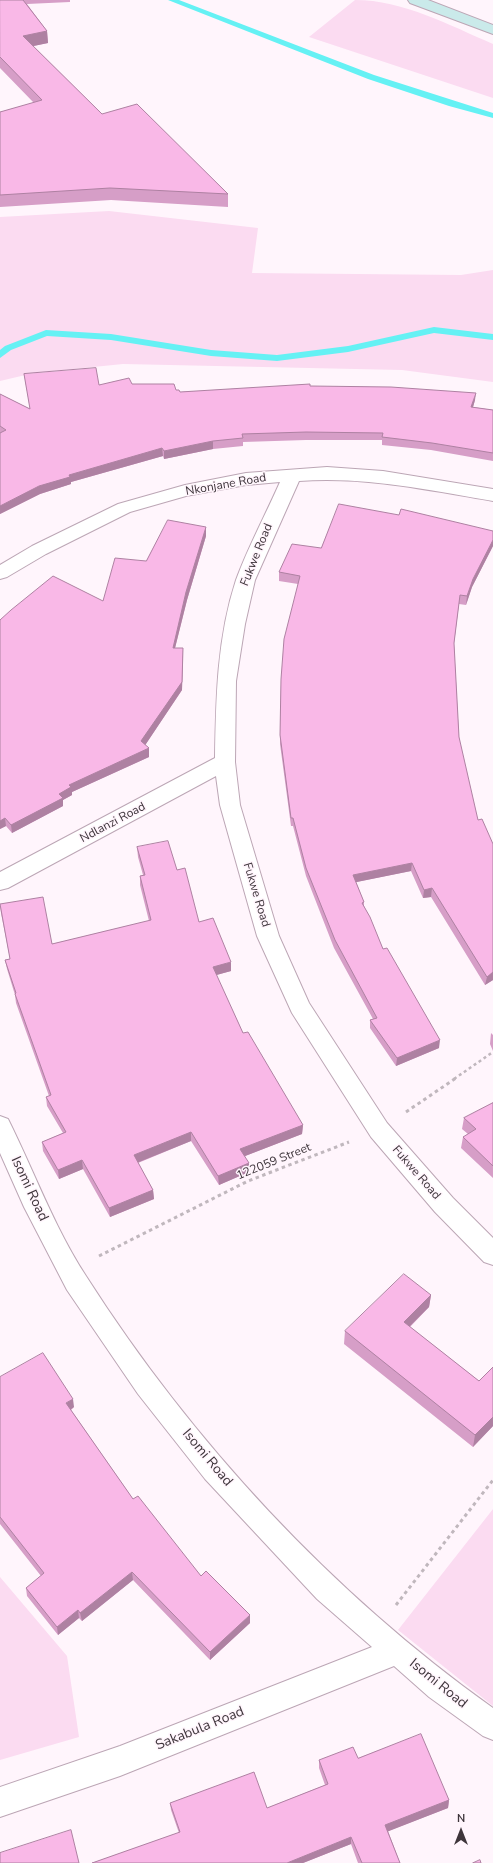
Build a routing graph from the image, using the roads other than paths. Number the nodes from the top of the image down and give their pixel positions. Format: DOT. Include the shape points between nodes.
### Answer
graph roads {
  1 [pos="415,0"];
  2 [pos="493,30"];
  3 [pos="292,475"];
  4 [pos="493,495"];
  5 [pos="0,573"];
  6 [pos="225,762"];
  7 [pos="0,882"];
  8 [pos="0,1126"];
  9 [pos="493,1254"];
  10 [pos="397,1651"];
  11 [pos="493,1726"];
  12 [pos="0,1802"];
  1 -- 2 [label="street"];
  3 -- 4 [label="street, Nkonjane Road" via="328,473 383,477"];
  3 -- 5 [label="street, Nkonjane Road" via="246,479 185,491 124,508 39,550"];
  3 -- 6 [label="street, Fukwe Road" via="246,580 235,624 226,681"];
  6 -- 7 [label="street, Ndlanzi Road"];
  6 -- 9 [label="street, Fukwe Road" via="230,805 252,884 268,936 300,1007 379,1130 444,1205"];
  8 -- 10 [label="street, Isomi Road" via="76,1282 147,1386 214,1470 327,1590"];
  10 -- 11 [label="street, Isomi Road" via="439,1687"];
  10 -- 12 [label="street, Sakabula Road" via="120,1762"];
}
